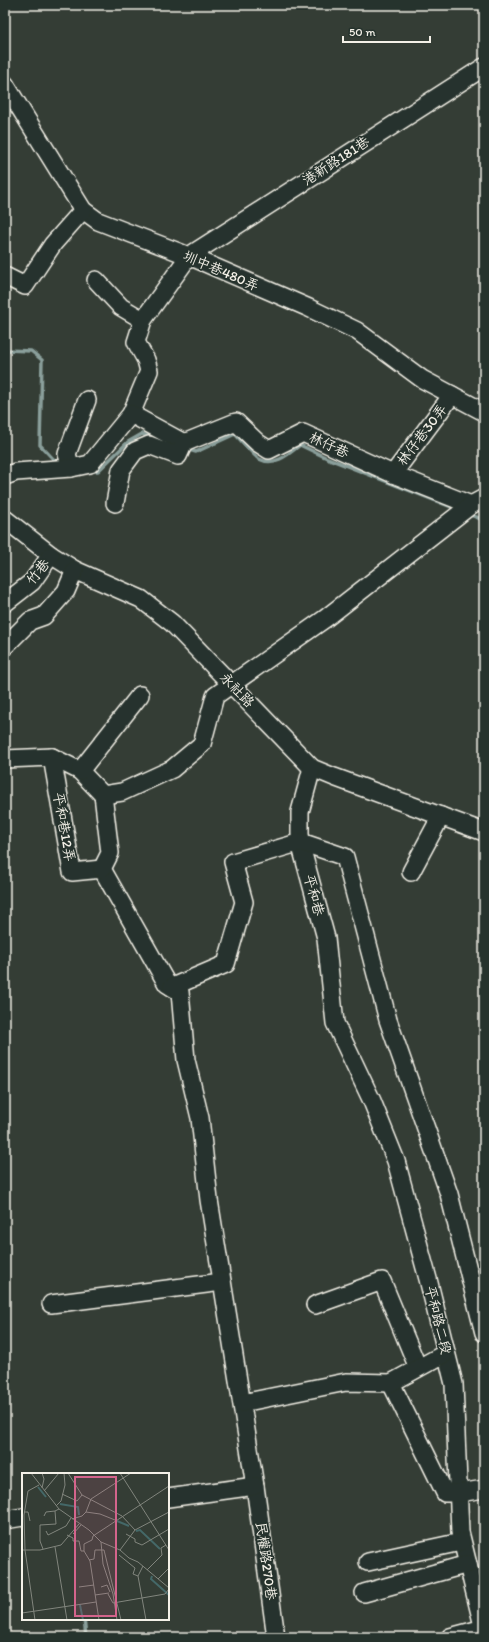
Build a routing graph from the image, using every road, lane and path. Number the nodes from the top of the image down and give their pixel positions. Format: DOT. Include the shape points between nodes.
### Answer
graph roads {
  1 [pos="484,67"];
  2 [pos="5,84"];
  3 [pos="84,210"];
  4 [pos="188,256"];
  5 [pos="5,276"];
  6 [pos="96,280"];
  7 [pos="143,320"];
  8 [pos="452,395"];
  9 [pos="87,400"];
  10 [pos="484,412"];
  11 [pos="131,414"];
  12 [pos="184,443"];
  13 [pos="66,469"];
  14 [pos="393,474"];
  15 [pos="5,476"];
  16 [pos="478,502"];
  17 [pos="115,503"];
  18 [pos="5,519"];
  19 [pos="51,555"];
  20 [pos="76,570"];
  21 [pos="5,603"];
  22 [pos="5,646"];
  23 [pos="232,685"];
  24 [pos="140,695"];
  25 [pos="52,757"];
  26 [pos="5,759"];
  27 [pos="312,768"];
  28 [pos="80,771"];
  29 [pos="103,795"];
  30 [pos="441,816"];
  31 [pos="484,832"];
  32 [pos="301,842"];
  33 [pos="102,869"];
  34 [pos="411,872"];
  35 [pos="172,986"];
  36 [pos="335,1023"];
  37 [pos="222,1282"];
  38 [pos="51,1304"];
  39 [pos="315,1305"];
  40 [pos="484,1333"];
  41 [pos="446,1353"];
  42 [pos="418,1368"];
  43 [pos="391,1383"];
  44 [pos="242,1403"];
  45 [pos="255,1486"];
  46 [pos="484,1488"];
  47 [pos="458,1493"];
  48 [pos="169,1498"];
  49 [pos="22,1518"];
  50 [pos="5,1520"];
  51 [pos="461,1542"];
  52 [pos="368,1562"];
  53 [pos="468,1564"];
  54 [pos="364,1593"];
  55 [pos="484,1629"];
  56 [pos="276,1637"];
  57 [pos="450,1637"];
  1 -- 4 [label="street, 港新路181巷"];
  2 -- 3 [label="street, 圳中巷480弄"];
  3 -- 4 [label="street, 圳中巷480弄" via="98,221"];
  3 -- 5 [label="street" via="53,244 25,286"];
  4 -- 7 [label="street"];
  4 -- 8 [label="street, 圳中巷480弄" via="356,331 422,379"];
  6 -- 7 [label="street" via="121,306"];
  7 -- 11 [label="street" via="136,342 149,371"];
  8 -- 10 [label="street, 圳中巷480弄"];
  8 -- 14 [label="street, 林仔巷30弄"];
  9 -- 13 [label="street" via="67,454"];
  11 -- 12 [label="street"];
  11 -- 13 [label="street" via="90,464"];
  12 -- 14 [label="street, 林仔巷" via="236,422 269,450 304,433"];
  12 -- 17 [label="street" via="178,456 149,445 135,451 121,470"];
  13 -- 15 [label="street" via="16,472"];
  14 -- 16 [label="street, 林仔巷"];
  16 -- 23 [label="street" via="326,618"];
  18 -- 19 [label="street, 永社路"];
  19 -- 20 [label="street, 永社路"];
  19 -- 21 [label="street, 竹巷" via="32,582"];
  20 -- 22 [label="street" via="66,591 44,616 30,621"];
  20 -- 23 [label="street, 永社路" via="141,600 172,623"];
  23 -- 27 [label="street, 永社路"];
  23 -- 29 [label="street" via="215,696 202,744 172,768 122,792"];
  24 -- 28 [label="street"];
  25 -- 26 [label="street"];
  25 -- 28 [label="street"];
  25 -- 33 [label="street, 平和巷12弄" via="72,872"];
  27 -- 30 [label="street, 永社路"];
  27 -- 32 [label="street, 平和巷" via="300,812"];
  28 -- 29 [label="street"];
  29 -- 33 [label="street" via="110,853"];
  30 -- 31 [label="street, 永社路"];
  30 -- 34 [label="street"];
  32 -- 35 [label="street" via="233,862 244,902 226,964"];
  32 -- 36 [label="street, 平和巷" via="326,938"];
  32 -- 40 [label="street" via="345,857 388,1020 449,1194"];
  33 -- 35 [label="street" via="168,984"];
  35 -- 37 [label="street, 民權路270巷" via="180,992 186,1060 200,1118"];
  36 -- 41 [label="street, 平和路二段" via="372,1101 396,1161"];
  37 -- 38 [label="street"];
  37 -- 44 [label="street, 民權路270巷"];
  39 -- 42 [label="street" via="382,1281"];
  41 -- 42 [label="street"];
  41 -- 47 [label="street, 平和路二段" via="454,1384"];
  42 -- 43 [label="street"];
  43 -- 44 [label="street" via="346,1382"];
  43 -- 47 [label="street" via="445,1493"];
  44 -- 45 [label="street, 民權路270巷"];
  45 -- 48 [label="street"];
  45 -- 56 [label="street, 民權路270巷"];
  46 -- 47 [label="street"];
  47 -- 51 [label="street, 平和路二段"];
  49 -- 50 [label="street"];
  51 -- 52 [label="street"];
  51 -- 53 [label="street, 平和路二段"];
  53 -- 54 [label="street"];
  53 -- 55 [label="street, 平和路二段"];
  55 -- 57 [label="street"];
}
